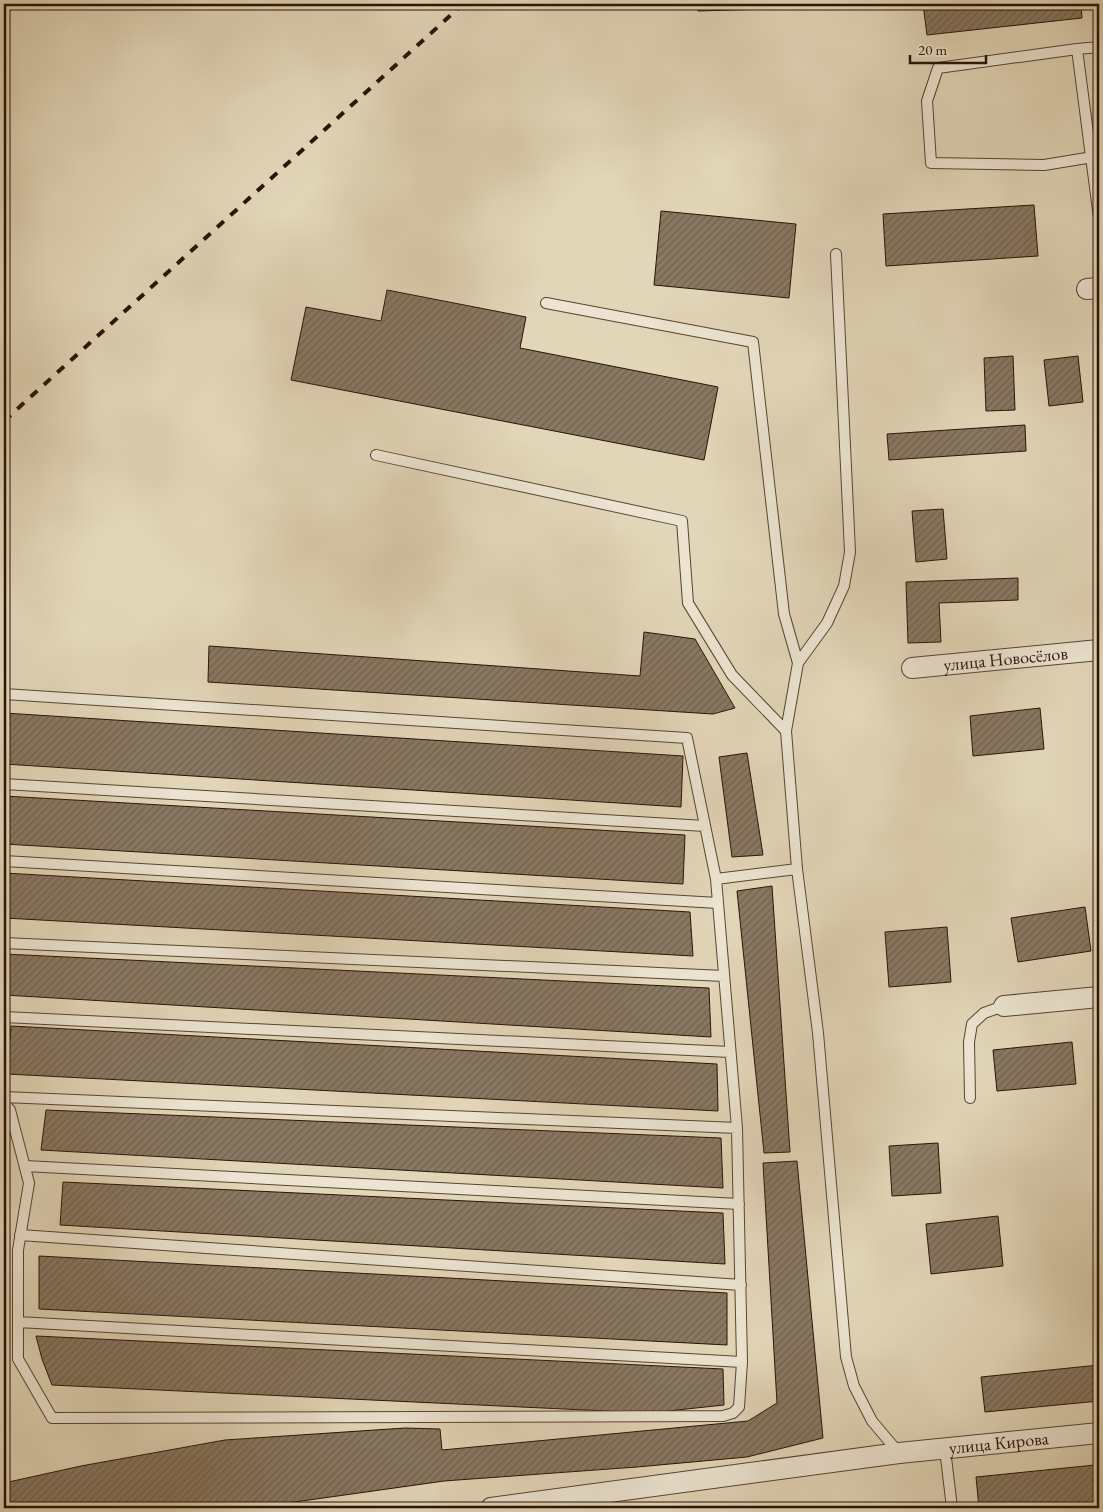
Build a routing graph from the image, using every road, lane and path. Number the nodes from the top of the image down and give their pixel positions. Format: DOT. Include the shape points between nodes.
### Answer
graph roads {
  1 [pos="1099,47"];
  2 [pos="1077,48"];
  3 [pos="1095,157"];
  4 [pos="1099,218"];
  5 [pos="836,254"];
  6 [pos="546,303"];
  7 [pos="376,455"];
  8 [pos="1099,650"];
  9 [pos="798,662"];
  10 [pos="912,668"];
  11 [pos="4,694"];
  12 [pos="786,731"];
  13 [pos="4,784"];
  14 [pos="705,826"];
  15 [pos="4,861"];
  16 [pos="798,869"];
  17 [pos="716,879"];
  18 [pos="718,903"];
  19 [pos="4,943"];
  20 [pos="724,976"];
  21 [pos="1099,997"];
  22 [pos="1004,1006"];
  23 [pos="4,1017"];
  24 [pos="730,1052"];
  25 [pos="4,1097"];
  26 [pos="970,1098"];
  27 [pos="4,1103"];
  28 [pos="737,1128"];
  29 [pos="25,1166"];
  30 [pos="739,1204"];
  31 [pos="20,1235"];
  32 [pos="741,1284"];
  33 [pos="18,1322"];
  34 [pos="742,1362"];
  35 [pos="1099,1433"];
  36 [pos="945,1449"];
  37 [pos="899,1453"];
  38 [pos="491,1508"];
  39 [pos="952,1508"];
  1 -- 2 [label="lane"];
  2 -- 3 [label="lane"];
  2 -- 3 [label="lane" via="938,68 927,101 931,162 1044,165"];
  3 -- 4 [label="lane"];
  5 -- 9 [label="lane" via="850,552 844,586 827,623"];
  6 -- 9 [label="lane" via="753,342 784,614"];
  7 -- 12 [label="lane" via="682,521 688,603 732,675"];
  8 -- 10 [label="street, улица Новосёлов"];
  9 -- 12 [label="lane"];
  11 -- 14 [label="lane" via="687,738"];
  12 -- 16 [label="lane"];
  13 -- 14 [label="lane"];
  14 -- 17 [label="lane"];
  15 -- 18 [label="lane"];
  16 -- 17 [label="lane"];
  16 -- 37 [label="lane" via="818,1033 846,1357 854,1386 872,1421"];
  17 -- 18 [label="lane"];
  18 -- 20 [label="lane"];
  19 -- 20 [label="lane"];
  20 -- 24 [label="lane"];
  21 -- 22 [label="street"];
  22 -- 26 [label="lane" via="984,1013 972,1024 969,1042"];
  23 -- 24 [label="lane"];
  24 -- 28 [label="lane"];
  25 -- 28 [label="lane"];
  27 -- 29 [label="lane" via="10,1110"];
  28 -- 30 [label="lane"];
  29 -- 30 [label="lane"];
  29 -- 31 [label="lane" via="29,1183"];
  30 -- 32 [label="lane"];
  31 -- 32 [label="lane"];
  31 -- 33 [label="lane"];
  32 -- 34 [label="lane"];
  33 -- 34 [label="lane"];
  33 -- 34 [label="lane" via="18,1359 52,1418 723,1416 740,1407"];
  35 -- 36 [label="street, улица Кирова"];
  36 -- 37 [label="street, улица Кирова"];
  36 -- 39 [label="lane"];
  37 -- 38 [label="street, улица Кирова"];
}
